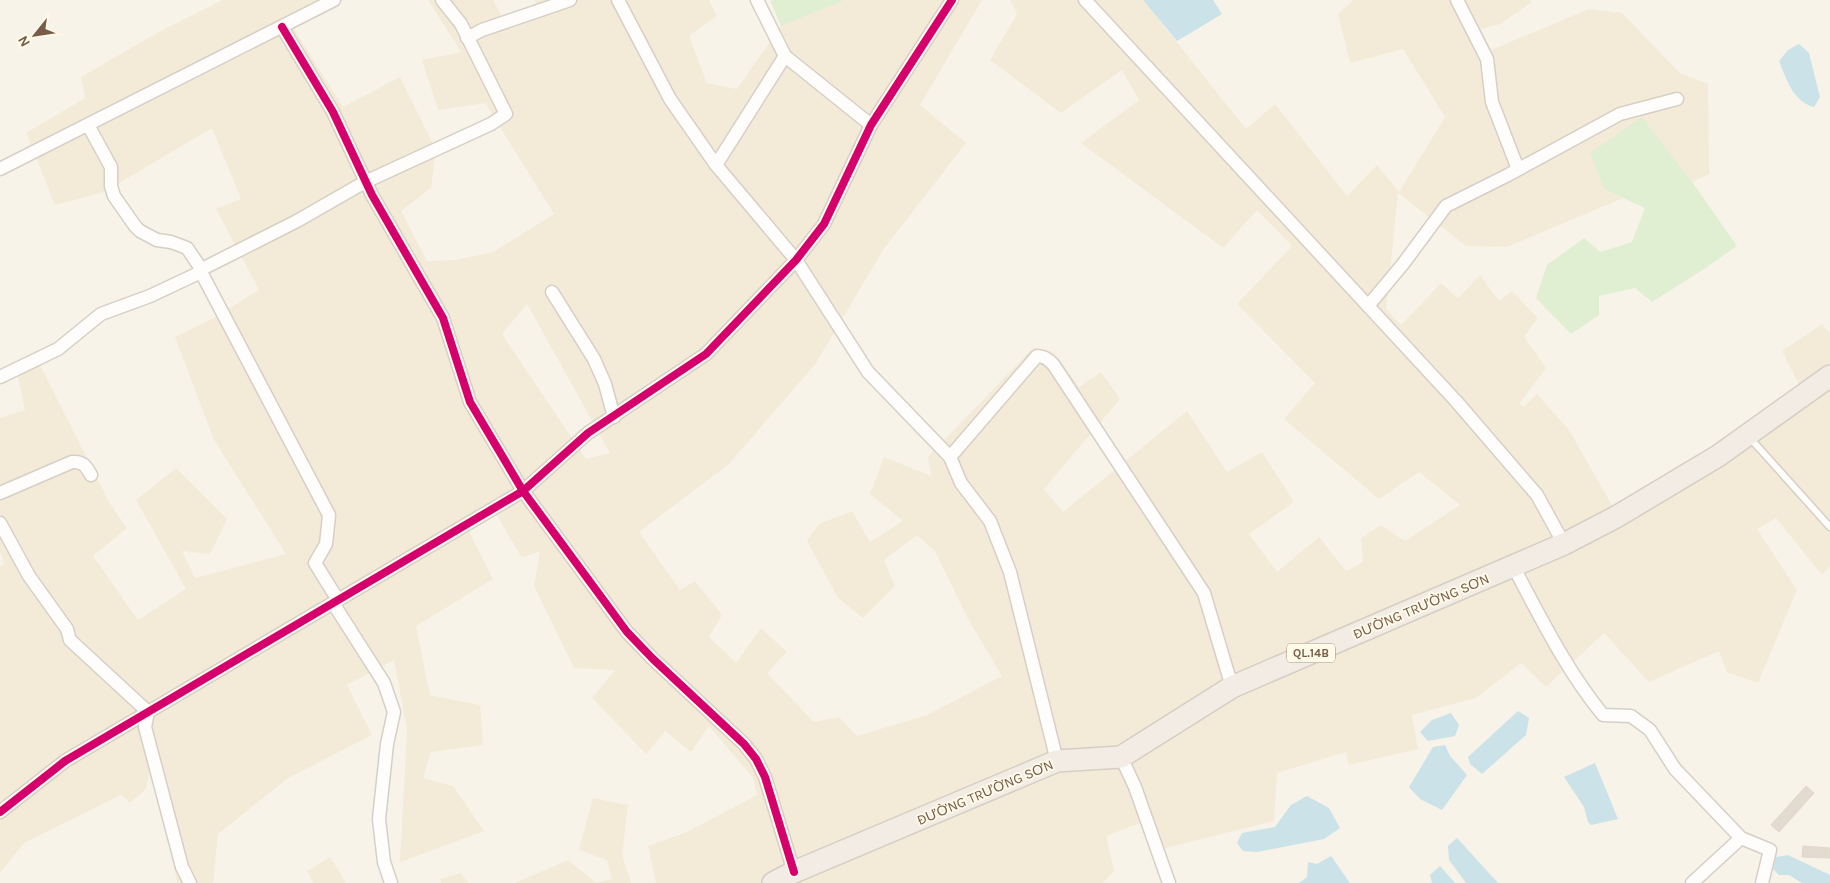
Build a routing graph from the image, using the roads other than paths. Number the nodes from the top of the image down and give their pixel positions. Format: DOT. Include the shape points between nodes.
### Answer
graph roads {
  1 [pos="334,0"];
  2 [pos="442,0"];
  3 [pos="570,0"];
  4 [pos="618,0"];
  5 [pos="757,0"];
  6 [pos="952,0"];
  7 [pos="1085,0"];
  8 [pos="1457,0"];
  9 [pos="282,27"];
  10 [pos="467,38"];
  11 [pos="785,56"];
  12 [pos="1677,100"];
  13 [pos="871,124"];
  14 [pos="88,125"];
  15 [pos="716,164"];
  16 [pos="0,169"];
  17 [pos="1518,169"];
  18 [pos="365,182"];
  19 [pos="796,260"];
  20 [pos="202,271"];
  21 [pos="552,292"];
  22 [pos="1368,306"];
  23 [pos="1830,376"];
  24 [pos="0,377"];
  25 [pos="614,417"];
  26 [pos="1747,436"];
  27 [pos="950,457"];
  28 [pos="91,475"];
  29 [pos="523,491"];
  30 [pos="0,494"];
  31 [pos="0,523"];
  32 [pos="1830,527"];
  33 [pos="1564,544"];
  34 [pos="1514,566"];
  35 [pos="336,601"];
  36 [pos="1232,687"];
  37 [pos="148,712"];
  38 [pos="1122,757"];
  39 [pos="1057,761"];
  40 [pos="0,812"];
  41 [pos="1741,838"];
  42 [pos="794,872"];
  43 [pos="190,883"];
  44 [pos="391,883"];
  45 [pos="773,883"];
  46 [pos="1169,883"];
  47 [pos="1692,883"];
  48 [pos="1762,883"];
  1 -- 9 [label="street"];
  2 -- 10 [label="street" via="461,24"];
  3 -- 10 [label="street"];
  4 -- 15 [label="street" via="670,99"];
  5 -- 11 [label="street"];
  6 -- 13 [label="street"];
  7 -- 22 [label="street"];
  8 -- 17 [label="street" via="1487,59 1492,102"];
  9 -- 14 [label="street"];
  9 -- 18 [label="street" via="333,112"];
  10 -- 18 [label="street" via="506,114 492,124"];
  11 -- 13 [label="street"];
  11 -- 15 [label="street"];
  12 -- 17 [label="street" via="1620,114"];
  13 -- 19 [label="street" via="824,224"];
  14 -- 16 [label="street"];
  14 -- 20 [label="street" via="111,167 114,196 135,226 157,240 187,248"];
  15 -- 19 [label="street"];
  17 -- 22 [label="street" via="1446,206"];
  18 -- 20 [label="street"];
  18 -- 29 [label="street" via="443,318 470,402"];
  19 -- 25 [label="street" via="706,354"];
  19 -- 27 [label="street" via="868,372"];
  20 -- 24 [label="street" via="150,296 101,314 58,349"];
  20 -- 35 [label="street" via="329,515 326,544 315,563"];
  21 -- 25 [label="street" via="594,358"];
  22 -- 33 [label="street" via="1537,495"];
  23 -- 26 [label="highway, ĐƯỜNG TRƯỜNG SƠN / QL.14B"];
  25 -- 29 [label="street" via="588,433"];
  26 -- 32 [label="lane"];
  26 -- 33 [label="highway, ĐƯỜNG TRƯỜNG SƠN / QL.14B" via="1616,517"];
  27 -- 36 [label="street" via="1037,356 1047,358 1204,593"];
  27 -- 39 [label="street" via="961,483 990,521 1010,572"];
  28 -- 30 [label="street" via="86,465 72,462"];
  29 -- 35 [label="street"];
  29 -- 42 [label="street" via="627,632 756,759 765,777"];
  31 -- 37 [label="street" via="29,576 67,629 70,640"];
  33 -- 34 [label="highway, ĐƯỜNG TRƯỜNG SƠN / QL.14B"];
  34 -- 36 [label="highway, ĐƯỜNG TRƯỜNG SƠN / QL.14B"];
  34 -- 41 [label="street" via="1555,645 1603,715 1631,716 1650,730 1675,769"];
  35 -- 37 [label="street"];
  35 -- 44 [label="street" via="384,683 394,712 379,819 384,862"];
  36 -- 38 [label="highway, ĐƯỜNG TRƯỜNG SƠN / QL.14B"];
  37 -- 40 [label="street" via="64,761"];
  37 -- 43 [label="street" via="144,727 182,867"];
  38 -- 39 [label="highway, ĐƯỜNG TRƯỜNG SƠN / QL.14B"];
  38 -- 46 [label="street"];
  39 -- 42 [label="highway, ĐƯỜNG TRƯỜNG SƠN / QL.14B"];
  41 -- 47 [label="street"];
  41 -- 48 [label="street" via="1770,850"];
  42 -- 45 [label="highway, ĐƯỜNG TRƯỜNG SƠN / QL.14B"];
}
